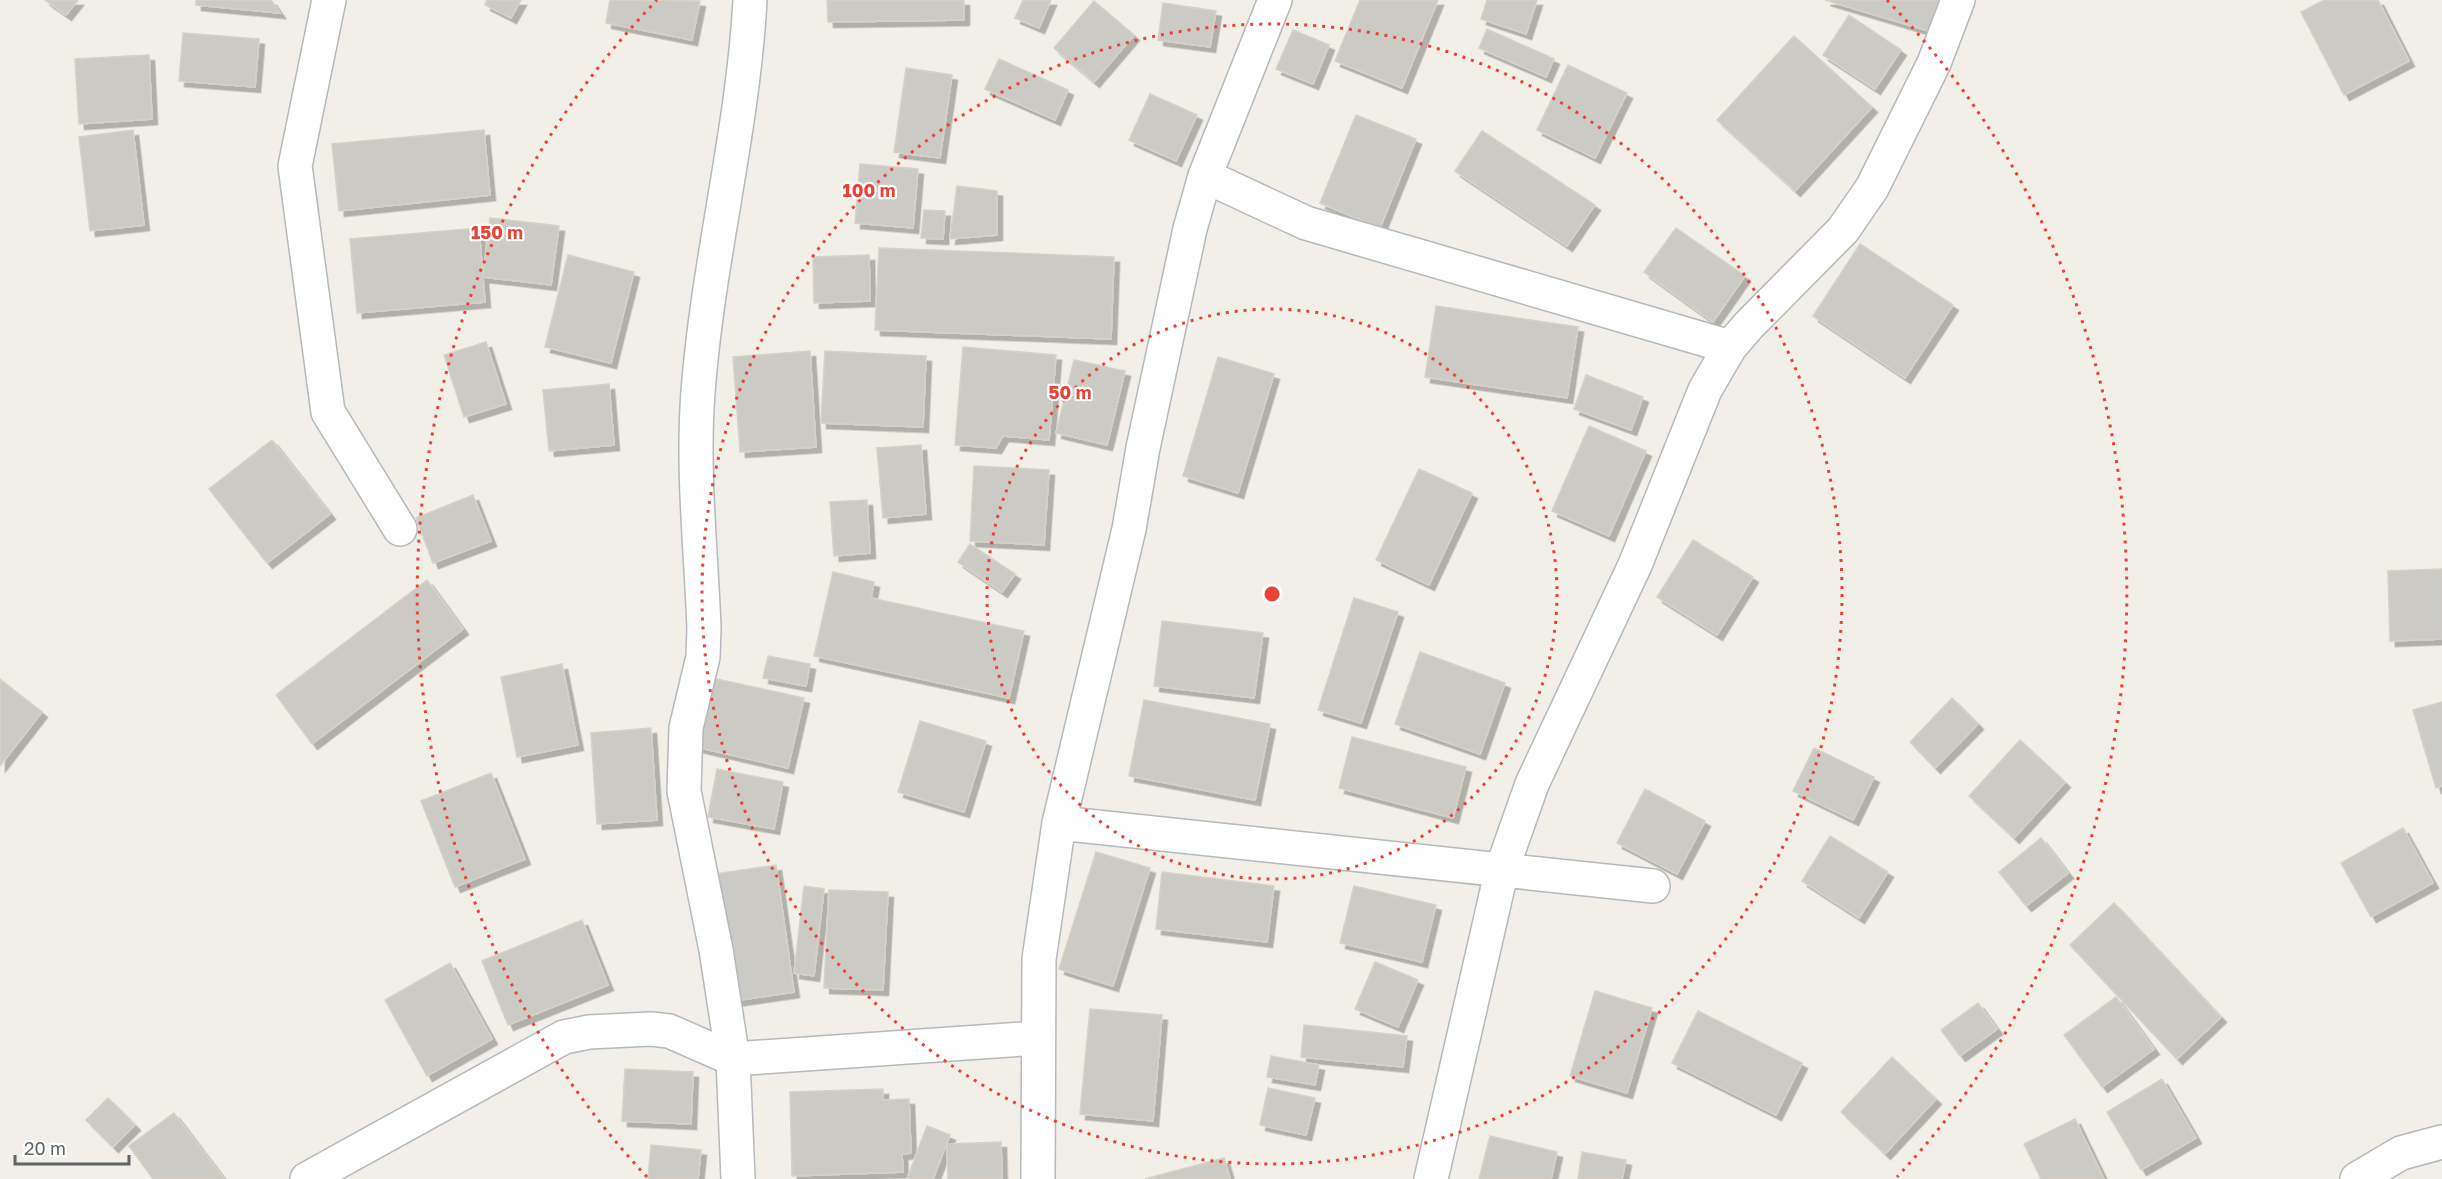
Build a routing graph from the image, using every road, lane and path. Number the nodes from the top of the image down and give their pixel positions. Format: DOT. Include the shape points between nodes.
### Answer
graph roads {
  1 [pos="329,0"];
  2 [pos="750,0"];
  3 [pos="1275,0"];
  4 [pos="1958,0"];
  5 [pos="1205,176"];
  6 [pos="1730,347"];
  7 [pos="400,529"];
  8 [pos="1059,823"];
  9 [pos="1502,870"];
  10 [pos="1653,886"];
  11 [pos="1038,1038"];
  12 [pos="733,1059"];
  13 [pos="2442,1142"];
  14 [pos="307,1179"];
  15 [pos="738,1179"];
  16 [pos="1038,1179"];
  17 [pos="1431,1179"];
  18 [pos="2357,1179"];
  1 -- 7 [label="street" via="295,166 326,400 328,412"];
  2 -- 12 [label="street" via="747,51 698,392 696,444 705,628 683,758 684,791"];
  3 -- 5 [label="street"];
  4 -- 6 [label="street" via="1934,63 1872,188 1843,230"];
  5 -- 6 [label="street" via="1306,223"];
  5 -- 8 [label="street" via="1185,252 1129,529"];
  6 -- 9 [label="street" via="1705,390 1635,565 1532,784"];
  8 -- 9 [label="street"];
  8 -- 11 [label="street" via="1039,959"];
  9 -- 10 [label="street"];
  9 -- 17 [label="street"];
  11 -- 12 [label="street"];
  11 -- 16 [label="street"];
  12 -- 14 [label="street" via="669,1031 589,1032 564,1037"];
  12 -- 15 [label="street"];
  13 -- 18 [label="street" via="2401,1153"];
}
